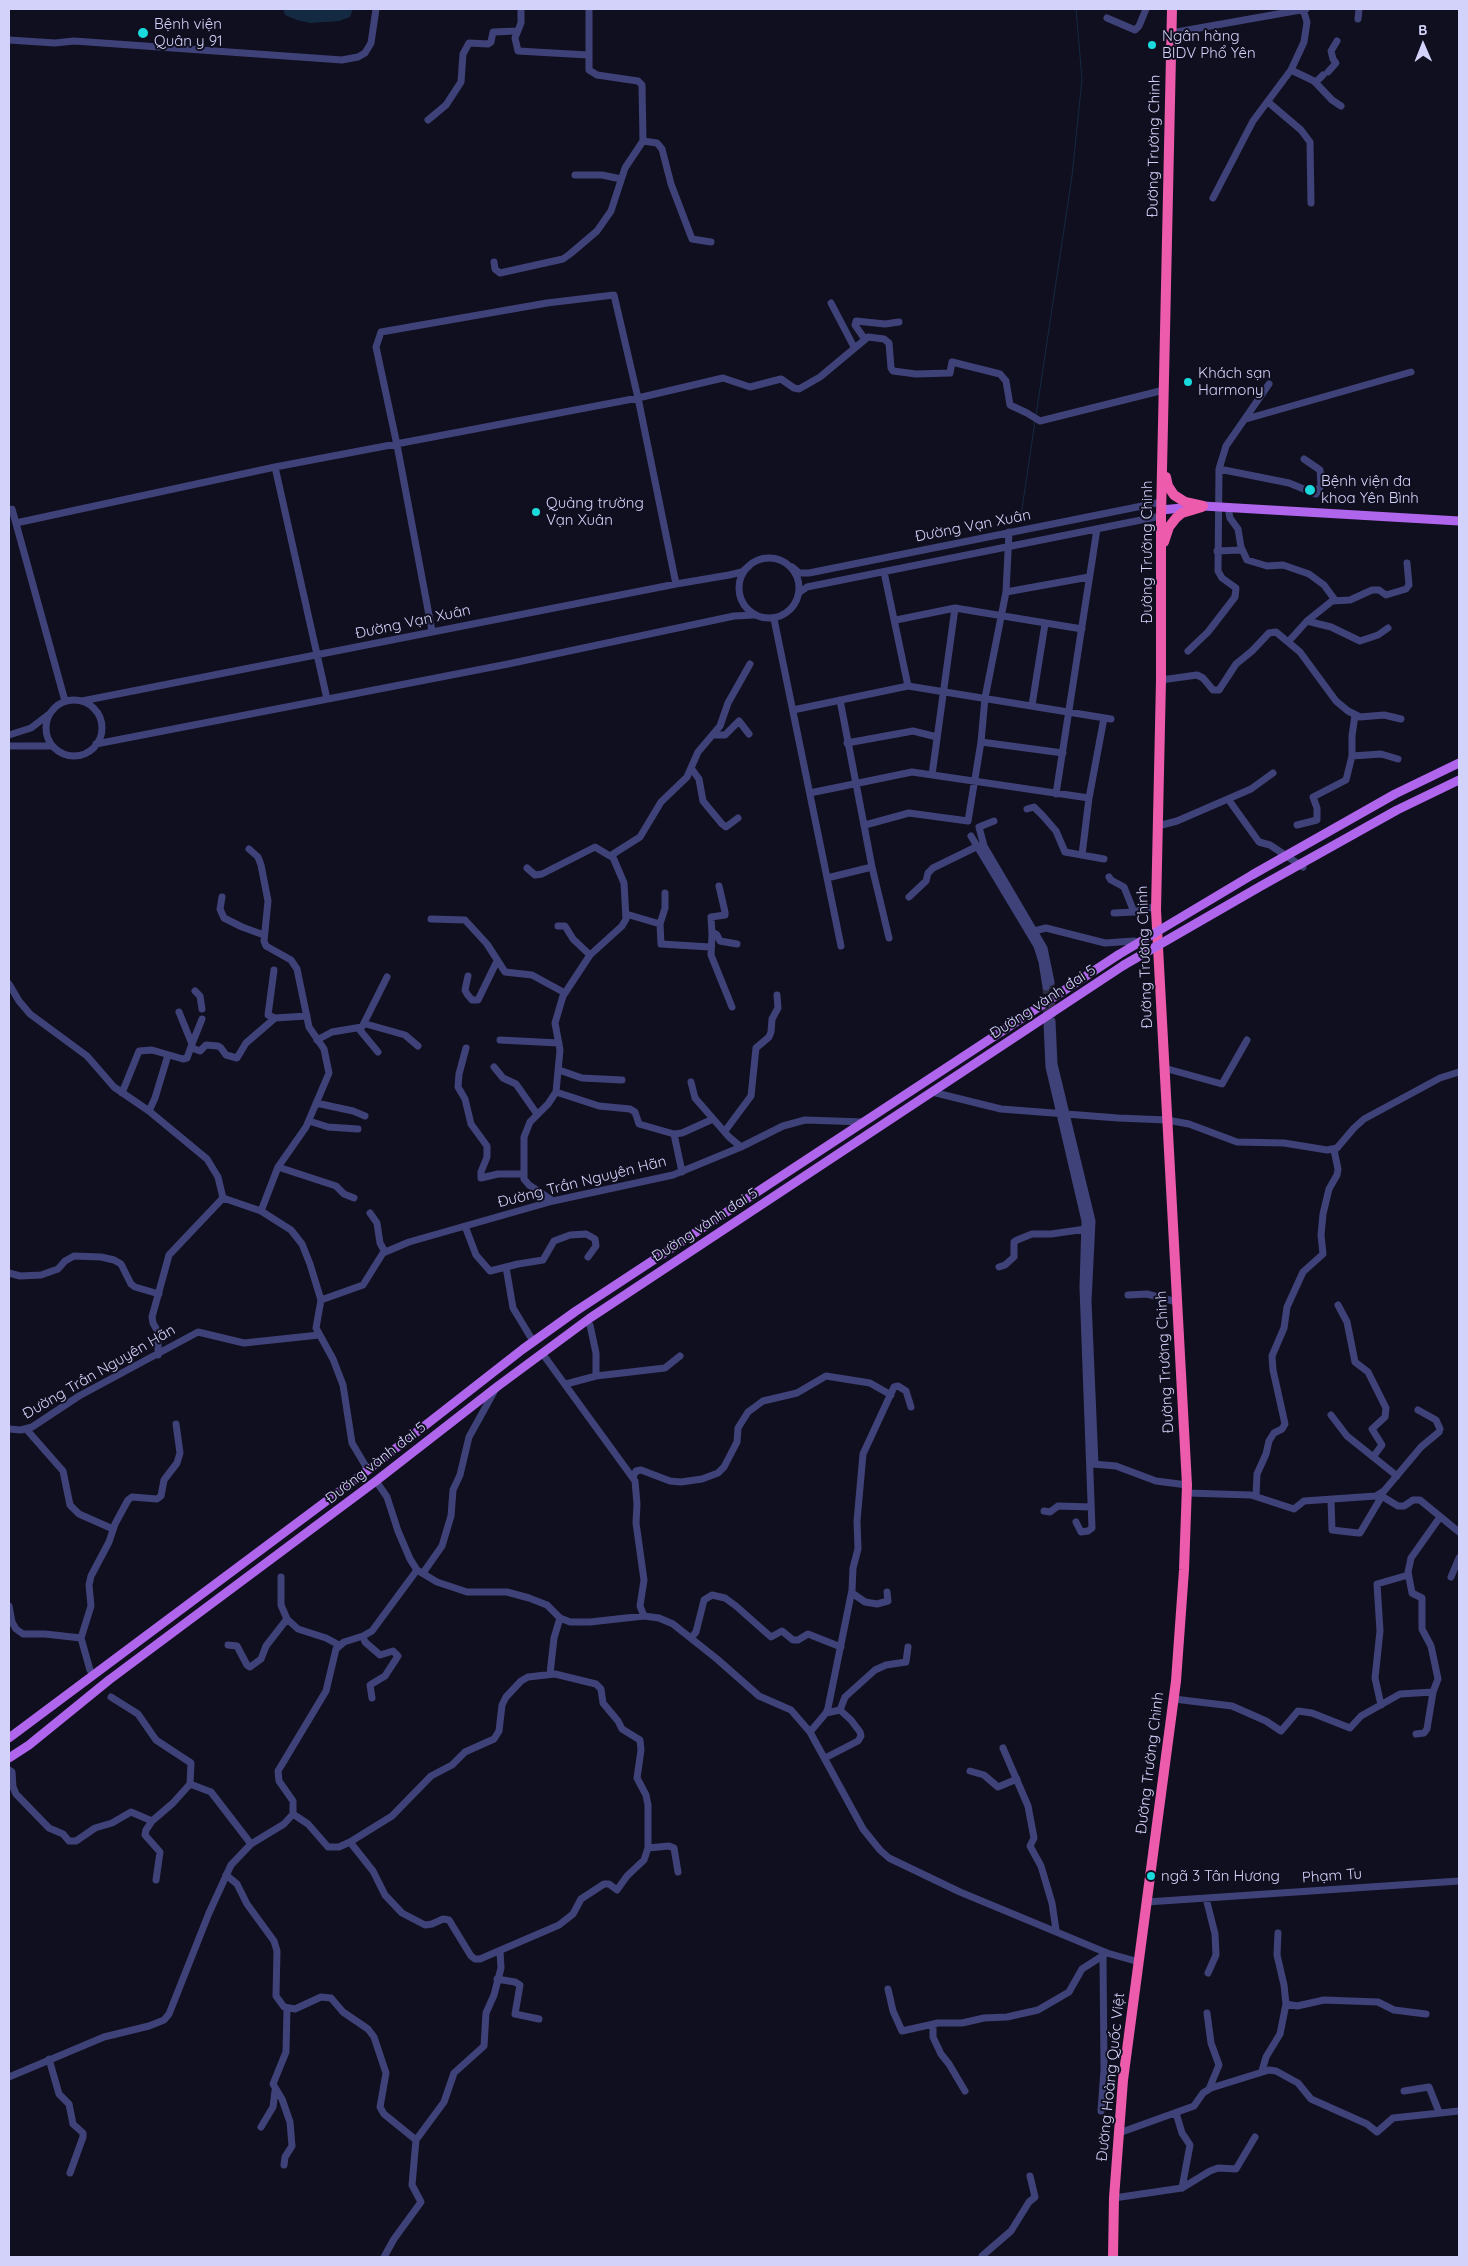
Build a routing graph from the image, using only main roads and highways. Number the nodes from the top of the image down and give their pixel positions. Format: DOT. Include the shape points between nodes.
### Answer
graph roads {
  1 [pos="1172,9"];
  2 [pos="1163,457"];
  3 [pos="1203,506"];
  4 [pos="1162,509"];
  5 [pos="1459,521"];
  6 [pos="1161,550"];
  7 [pos="1459,763"];
  8 [pos="1459,780"];
  9 [pos="368,1470"];
  10 [pos="376,1481"];
  11 [pos="9,1738"];
  12 [pos="9,1758"];
  13 [pos="1147,1902"];
  14 [pos="1112,2257"];
  1 -- 2 [label="highway, Đường Trường Chinh"];
  2 -- 3 [label="highway" via="1171,492 1185,502"];
  2 -- 4 [label="highway, Đường Trường Chinh"];
  3 -- 4 [label="main road, Đường Vạn Xuân"];
  3 -- 5 [label="main road, Đường Vạn Xuân"];
  3 -- 6 [label="highway" via="1176,518"];
  4 -- 6 [label="highway, Đường Trường Chinh"];
  6 -- 13 [label="highway, Đường Trường Chinh" via="1156,906 1187,1489 1174,1699"];
  7 -- 9 [label="main road, Đường vành đai 5, bridge" via="1395,794 1118,955 580,1308"];
  8 -- 10 [label="main road, Đường vành đai 5, bridge" via="1397,810 1124,966 590,1318"];
  9 -- 10 [label="main road"];
  9 -- 11 [label="main road, Đường vành đai 5"];
  10 -- 12 [label="main road, Đường vành đai 5"];
  13 -- 14 [label="highway, Đường Hoàng Quốc Việt" via="1123,2080"];
}
